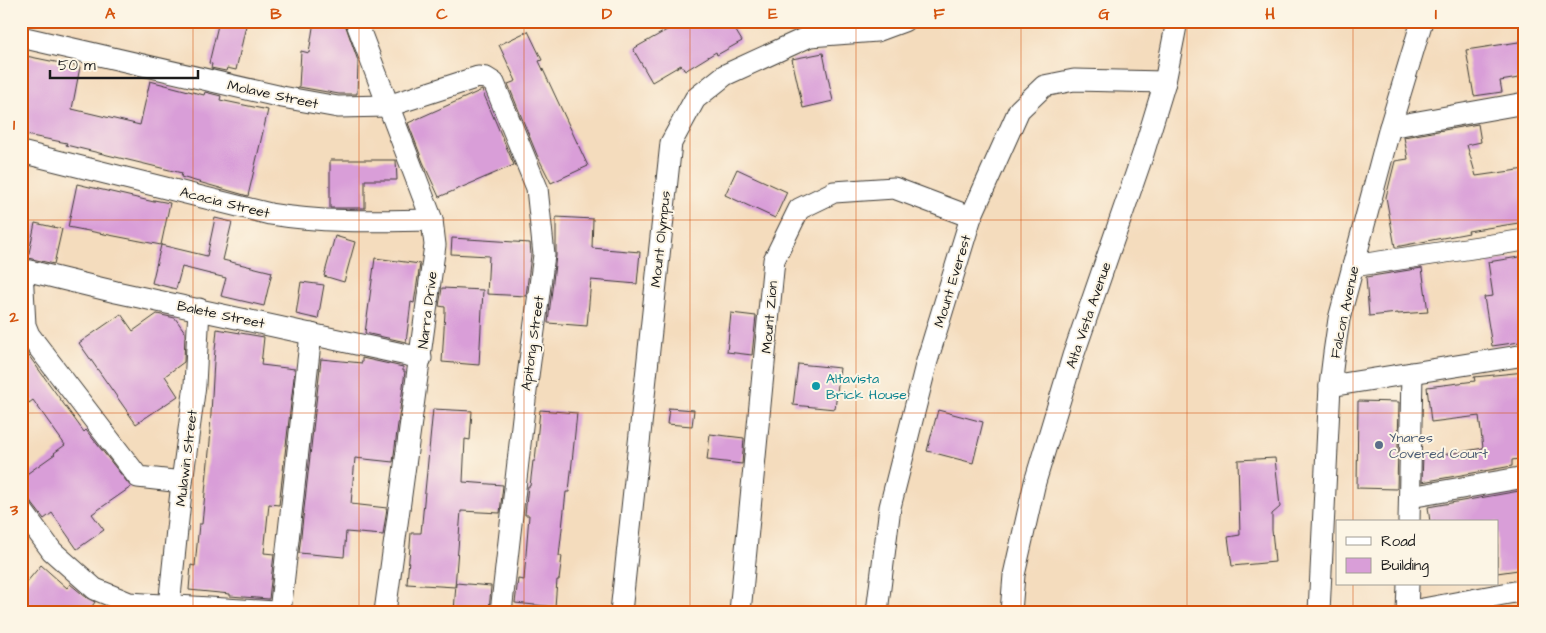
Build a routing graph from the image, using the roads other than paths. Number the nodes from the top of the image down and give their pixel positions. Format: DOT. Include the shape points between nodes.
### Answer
graph roads {
  1 [pos="356,21"];
  2 [pos="904,21"];
  3 [pos="1177,21"];
  4 [pos="1422,21"];
  5 [pos="21,37"];
  6 [pos="1165,82"];
  7 [pos="494,83"];
  8 [pos="1525,103"];
  9 [pos="388,106"];
  10 [pos="1390,128"];
  11 [pos="21,152"];
  12 [pos="972,217"];
  13 [pos="432,220"];
  14 [pos="1525,240"];
  15 [pos="1353,266"];
  16 [pos="22,269"];
  17 [pos="199,309"];
  18 [pos="311,334"];
  19 [pos="1525,355"];
  20 [pos="421,358"];
  21 [pos="1412,373"];
  22 [pos="1330,386"];
  23 [pos="1525,478"];
  24 [pos="182,482"];
  25 [pos="1410,497"];
  26 [pos="21,509"];
  27 [pos="1409,520"];
  28 [pos="1408,586"];
  29 [pos="1525,590"];
  30 [pos="170,606"];
  31 [pos="275,612"];
  32 [pos="280,612"];
  33 [pos="385,612"];
  34 [pos="501,612"];
  35 [pos="621,612"];
  36 [pos="740,612"];
  37 [pos="877,612"];
  38 [pos="1011,612"];
  39 [pos="1319,612"];
  40 [pos="1407,612"];
  1 -- 9 [label="street, Narra Drive"];
  2 -- 35 [label="street, Mount Olympus" via="877,31 810,36 725,75 695,99 671,143"];
  3 -- 6 [label="street, Alta Vista Avenue"];
  4 -- 10 [label="street, Falcon Avenue"];
  5 -- 9 [label="street, Molave Street" via="282,97 338,107"];
  6 -- 12 [label="street, Mount Everest" via="1074,80 1044,86 1020,110"];
  6 -- 38 [label="street, Alta Vista Avenue" via="1073,356 1035,482 1014,575"];
  7 -- 9 [label="street, Molave Street" via="478,77"];
  7 -- 34 [label="street, Apitong Street" via="537,188 544,255"];
  8 -- 10 [label="street"];
  9 -- 13 [label="street, Narra Drive"];
  10 -- 15 [label="street, Falcon Avenue"];
  11 -- 13 [label="street, Acacia Street" via="303,220"];
  12 -- 36 [label="street, Mount Zion" via="894,188 834,192 799,209 774,260"];
  12 -- 37 [label="street, Mount Everest" via="927,362 890,507"];
  13 -- 20 [label="street, Narra Drive" via="435,245"];
  14 -- 15 [label="street"];
  15 -- 22 [label="street, Falcon Avenue" via="1339,319"];
  16 -- 17 [label="street, Balete Street"];
  16 -- 24 [label="street" via="25,325 29,335 138,477"];
  17 -- 18 [label="street, Balete Street"];
  17 -- 24 [label="street, Mulawin Street" via="195,385"];
  18 -- 20 [label="street, Balete Street"];
  18 -- 32 [label="street"];
  19 -- 21 [label="street"];
  20 -- 33 [label="street, Narra Drive"];
  21 -- 22 [label="street"];
  21 -- 25 [label="street"];
  22 -- 39 [label="street, Falcon Avenue"];
  23 -- 25 [label="street"];
  24 -- 30 [label="street, Mulawin Street"];
  25 -- 27 [label="street"];
  26 -- 30 [label="street" via="52,551 95,589 129,603"];
  28 -- 40 [label="street"];
  29 -- 40 [label="street"];
  30 -- 31 [label="street"];
}
